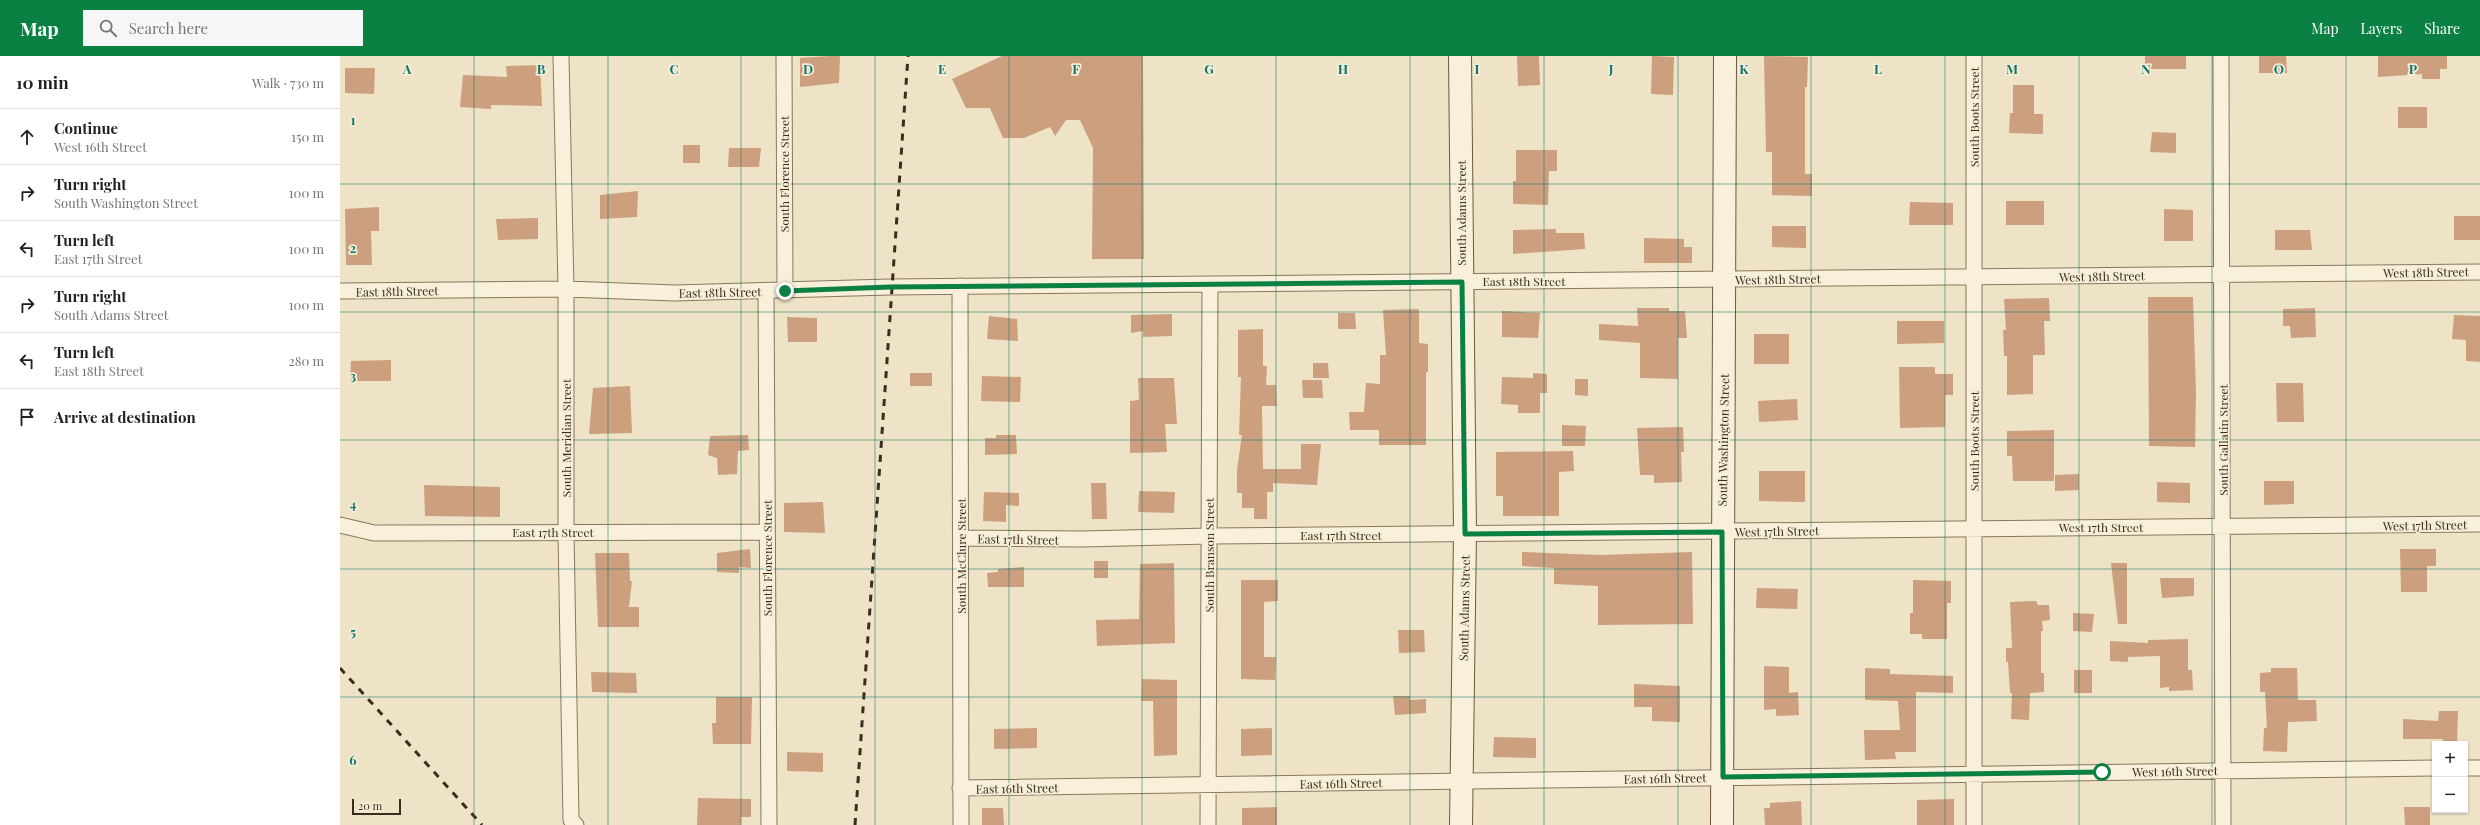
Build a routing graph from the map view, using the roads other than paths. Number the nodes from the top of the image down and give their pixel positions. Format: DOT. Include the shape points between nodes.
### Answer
graph roads {
  1 [pos="561,56"];
  2 [pos="784,56"];
  3 [pos="1460,56"];
  4 [pos="1725,56"];
  5 [pos="1974,56"];
  6 [pos="2221,56"];
  7 [pos="2480,272"];
  8 [pos="2222,274"];
  9 [pos="1974,277"];
  10 [pos="1725,280"];
  11 [pos="1462,282"];
  12 [pos="1210,284"];
  13 [pos="960,286"];
  14 [pos="566,289"];
  15 [pos="340,291"];
  16 [pos="785,291"];
  17 [pos="766,292"];
  18 [pos="2480,524"];
  19 [pos="340,526"];
  20 [pos="2224,527"];
  21 [pos="1974,528"];
  22 [pos="566,532"];
  23 [pos="767,532"];
  24 [pos="1722,532"];
  25 [pos="1465,534"];
  26 [pos="1209,536"];
  27 [pos="961,538"];
  28 [pos="2432,768"];
  29 [pos="2468,768"];
  30 [pos="2480,768"];
  31 [pos="2224,771"];
  32 [pos="1974,774"];
  33 [pos="1723,777"];
  34 [pos="1461,781"];
  35 [pos="1208,785"];
  36 [pos="960,788"];
  37 [pos="574,823"];
  38 [pos="769,825"];
  39 [pos="961,825"];
  40 [pos="1208,825"];
  41 [pos="1461,825"];
  42 [pos="1722,825"];
  43 [pos="1974,825"];
  44 [pos="2223,825"];
  1 -- 14 [label="street, South Meridian Street"];
  2 -- 16 [label="street, South Florence Street"];
  3 -- 11 [label="main road, South Adams Street"];
  4 -- 10 [label="main road, South Washington Street"];
  5 -- 9 [label="street, South Boots Street"];
  6 -- 8 [label="street, South Gallatin Street"];
  7 -- 8 [label="street, West 18th Street"];
  8 -- 9 [label="street, West 18th Street"];
  8 -- 20 [label="street, South Gallatin Street"];
  9 -- 10 [label="street, West 18th Street"];
  9 -- 21 [label="street, South Boots Street"];
  10 -- 11 [label="street, East 18th Street"];
  10 -- 24 [label="main road, South Washington Street"];
  11 -- 12 [label="street, East 18th Street"];
  11 -- 25 [label="main road, South Adams Street"];
  12 -- 13 [label="street, East 18th Street"];
  12 -- 26 [label="street, South Branson Street"];
  13 -- 16 [label="street, East 18th Street"];
  13 -- 27 [label="street, South McClure Street"];
  14 -- 15 [label="street, East 18th Street"];
  14 -- 17 [label="street, East 18th Street" via="675,293"];
  14 -- 22 [label="street, South Meridian Street"];
  16 -- 17 [label="street, East 18th Street"];
  17 -- 23 [label="street, South Florence Street"];
  18 -- 20 [label="street, West 17th Street"];
  19 -- 22 [label="street, East 17th Street" via="374,533"];
  20 -- 21 [label="street, West 17th Street"];
  20 -- 31 [label="street, South Gallatin Street"];
  21 -- 24 [label="street, West 17th Street"];
  21 -- 32 [label="street, South Boots Street"];
  22 -- 23 [label="street, East 17th Street"];
  22 -- 37 [label="street, South Meridian Street"];
  23 -- 38 [label="street, South Florence Street"];
  24 -- 25 [label="street, East 17th Street"];
  24 -- 33 [label="main road, South Washington Street"];
  25 -- 26 [label="street, East 17th Street"];
  25 -- 34 [label="main road, South Adams Street"];
  26 -- 27 [label="street, East 17th Street"];
  26 -- 35 [label="street, South Branson Street"];
  27 -- 36 [label="street, South McClure Street"];
  28 -- 31 [label="street, West 16th Street"];
  29 -- 30 [label="street"];
  31 -- 32 [label="street, West 16th Street"];
  31 -- 44 [label="street, South Gallatin Street"];
  32 -- 33 [label="street, West 16th Street"];
  32 -- 43 [label="street, South Boots Street"];
  33 -- 34 [label="street, East 16th Street"];
  33 -- 42 [label="main road, South Washington Street"];
  34 -- 35 [label="street, East 16th Street"];
  34 -- 41 [label="main road, South Adams Street"];
  35 -- 36 [label="street, East 16th Street"];
  35 -- 40 [label="street, South Branson Street"];
  36 -- 39 [label="street, South McClure Street"];
}
